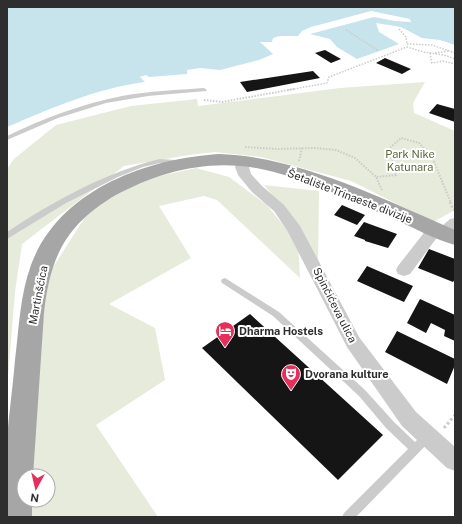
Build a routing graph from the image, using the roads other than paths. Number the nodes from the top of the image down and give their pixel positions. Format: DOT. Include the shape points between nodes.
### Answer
graph roads {
  1 [pos="204,90"];
  2 [pos="7,138"];
  3 [pos="244,154"];
  4 [pos="177,165"];
  5 [pos="447,231"];
  6 [pos="7,236"];
  7 [pos="404,270"];
  8 [pos="225,282"];
  9 [pos="428,436"];
  10 [pos="415,449"];
  11 [pos="455,461"];
  12 [pos="16,517"];
  13 [pos="348,517"];
  1 -- 2 [label="lane" via="116,99 63,113"];
  3 -- 4 [label="main road, Martinšćica" via="221,160"];
  3 -- 5 [label="main road, Šetalište Trinaeste divizije" via="266,165 307,177"];
  3 -- 9 [label="street, Spinčićeva ulica" via="242,167 245,175 279,208 295,230 352,342 409,419"];
  4 -- 6 [label="lane" via="170,159 128,171 25,223"];
  4 -- 12 [label="main road, Martinšćica" via="142,175 99,197 59,233 42,264 31,329 18,466"];
  5 -- 7 [label="street"];
  8 -- 10 [label="lane" via="276,314 362,393"];
  9 -- 10 [label="lane"];
  9 -- 11 [label="street, Spinčićeva ulica"];
  10 -- 13 [label="lane"];
}
